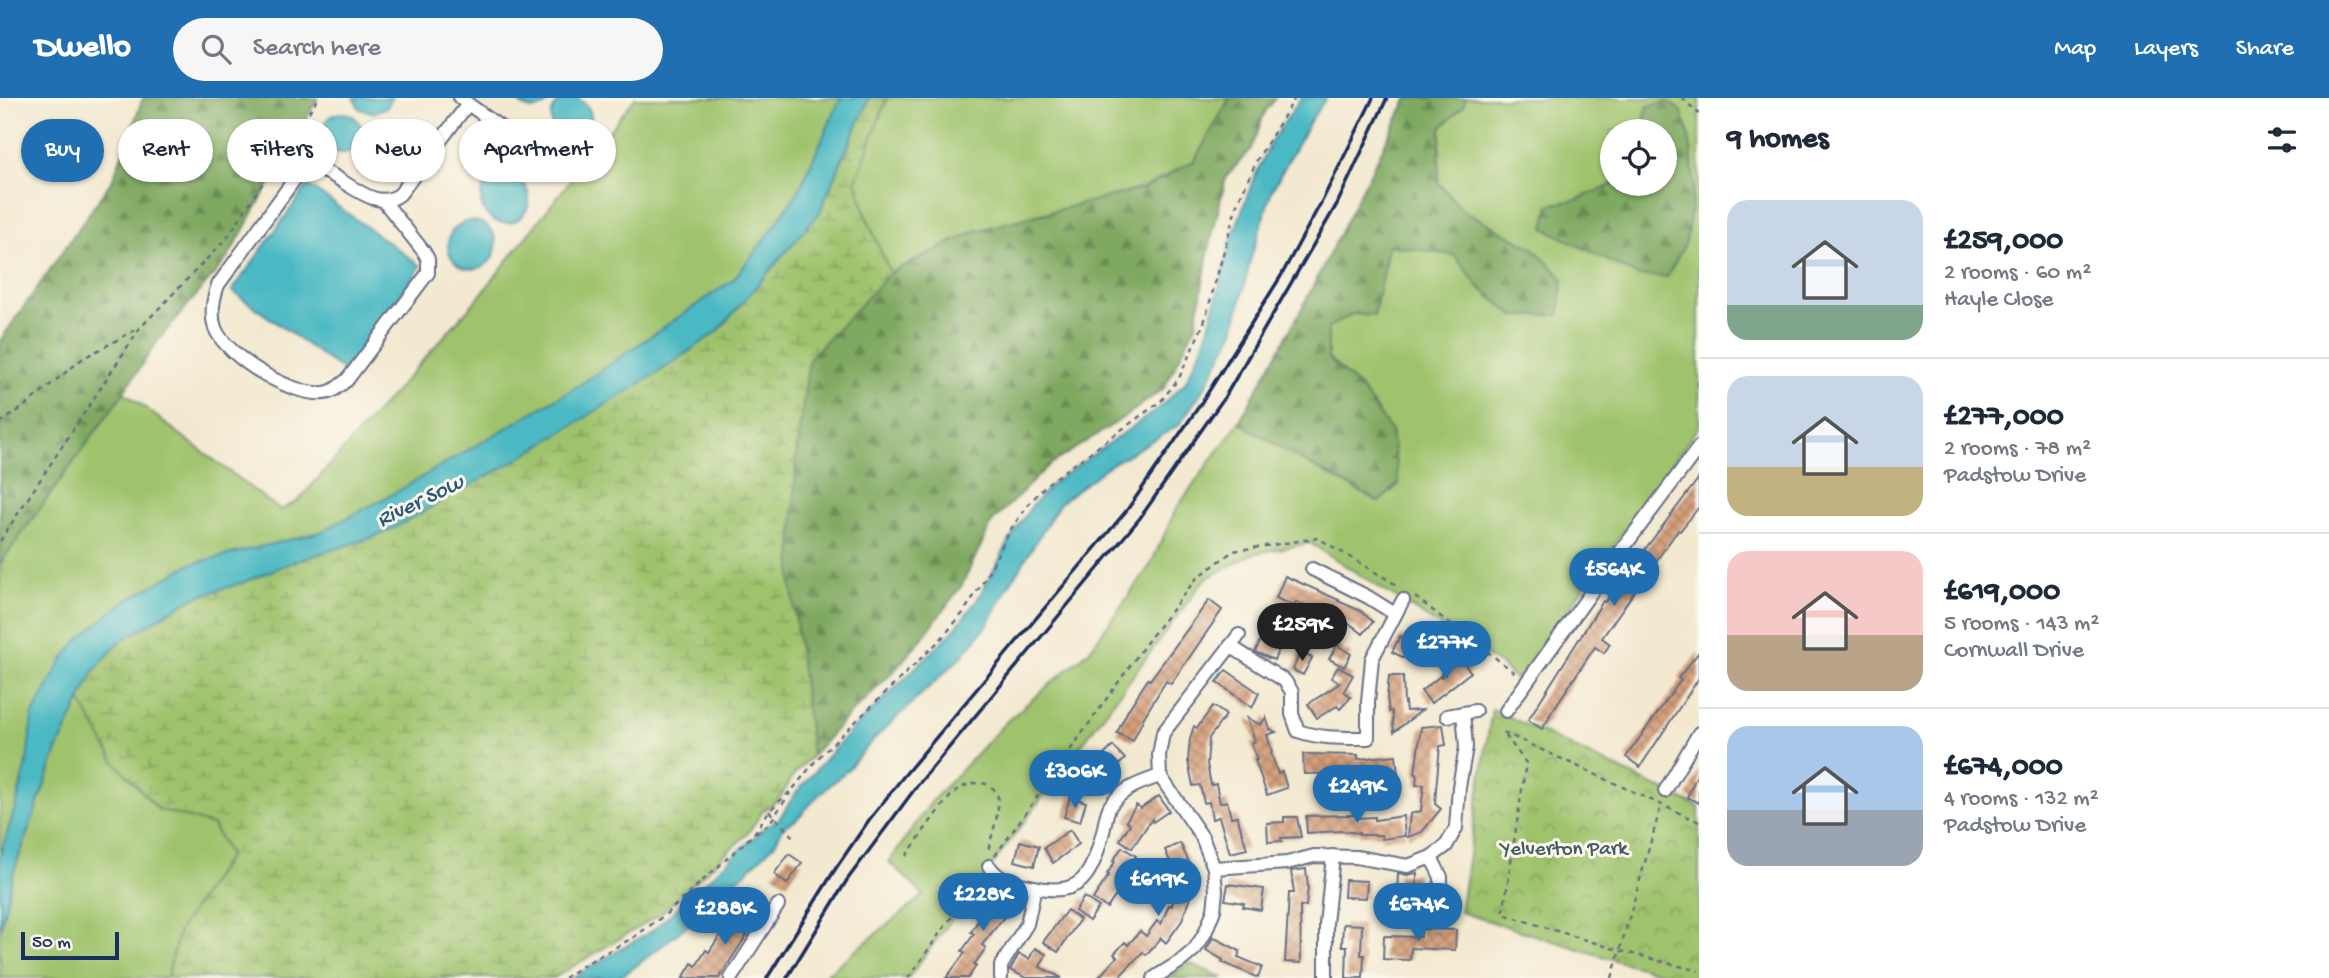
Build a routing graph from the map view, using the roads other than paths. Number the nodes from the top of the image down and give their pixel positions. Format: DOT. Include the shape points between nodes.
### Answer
graph roads {
  1 [pos="464,101"];
  2 [pos="489,119"];
  3 [pos="383,200"];
  4 [pos="1699,447"];
  5 [pos="1312,569"];
  6 [pos="1402,600"];
  7 [pos="1395,614"];
  8 [pos="1239,635"];
  9 [pos="1230,646"];
  10 [pos="1506,710"];
  11 [pos="1447,716"];
  12 [pos="1699,733"];
  13 [pos="1160,776"];
  14 [pos="1663,798"];
  15 [pos="1333,856"];
  16 [pos="1431,857"];
  17 [pos="989,866"];
  18 [pos="1214,868"];
  19 [pos="1035,887"];
  20 [pos="779,905"];
  21 [pos="1440,915"];
  22 [pos="731,978"];
  23 [pos="1001,978"];
  24 [pos="1154,978"];
  25 [pos="1326,978"];
  1 -- 2 [label="street"];
  1 -- 3 [label="street" via="400,194 394,200"];
  3 -- 3 [label="street" via="351,188 327,172 304,166 218,285 213,321 229,349 297,389 328,392 347,380 428,272 424,251"];
  4 -- 10 [label="street"];
  5 -- 7 [label="street"];
  6 -- 7 [label="street"];
  7 -- 9 [label="street" via="1372,659 1368,738 1298,731 1292,692 1285,681"];
  8 -- 9 [label="street"];
  9 -- 13 [label="street" via="1163,733"];
  11 -- 16 [label="street" via="1469,712 1466,747 1456,828 1446,846"];
  12 -- 14 [label="street"];
  13 -- 18 [label="street" via="1202,837"];
  13 -- 19 [label="street" via="1138,783 1110,807 1097,854 1082,881 1057,891"];
  15 -- 16 [label="street" via="1408,866"];
  15 -- 18 [label="street"];
  15 -- 25 [label="street"];
  16 -- 21 [label="street" via="1441,877"];
  17 -- 19 [label="street" via="999,878"];
  18 -- 24 [label="street" via="1214,910 1205,933 1195,949"];
  19 -- 23 [label="street" via="1027,924 1002,966"];
  20 -- 22 [label="street"];
}
